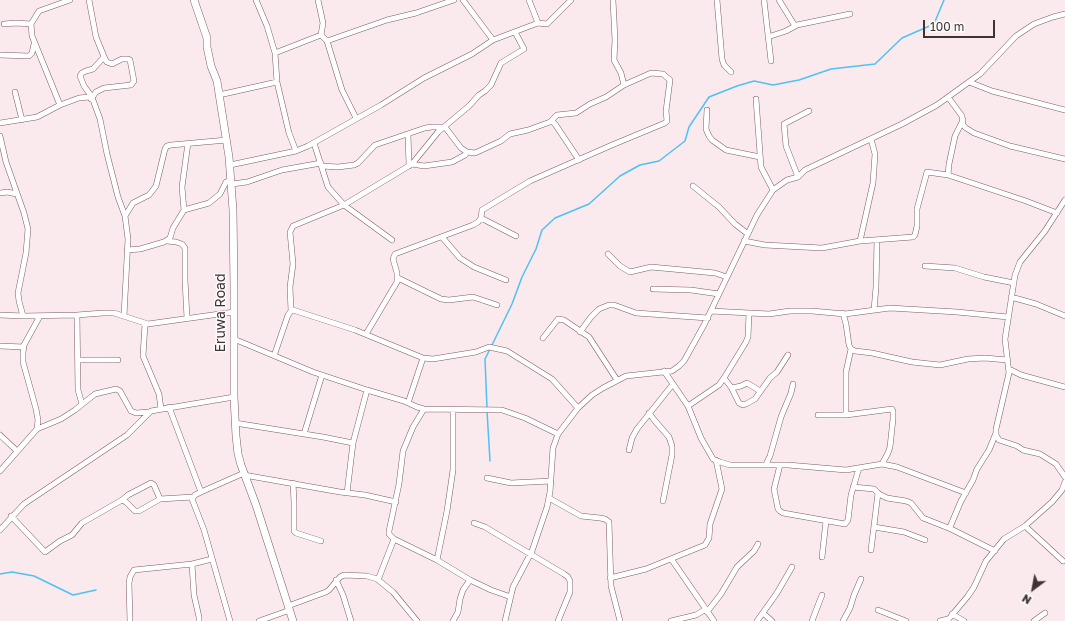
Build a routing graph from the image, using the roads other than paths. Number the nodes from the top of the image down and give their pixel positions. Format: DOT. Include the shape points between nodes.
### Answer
graph roads {
  1 [pos="70,0"];
  2 [pos="89,0"];
  3 [pos="194,0"];
  4 [pos="256,0"];
  5 [pos="318,0"];
  6 [pos="454,0"];
  7 [pos="463,0"];
  8 [pos="529,0"];
  9 [pos="571,0"];
  10 [pos="613,0"];
  11 [pos="717,0"];
  12 [pos="764,0"];
  13 [pos="779,0"];
  14 [pos="850,14"];
  15 [pos="1065,14"];
  16 [pos="538,23"];
  17 [pos="4,24"];
  18 [pos="32,24"];
  19 [pos="795,26"];
  20 [pos="515,32"];
  21 [pos="321,35"];
  22 [pos="768,37"];
  23 [pos="493,40"];
  24 [pos="327,41"];
  25 [pos="34,43"];
  26 [pos="275,53"];
  27 [pos="0,55"];
  28 [pos="104,57"];
  29 [pos="771,61"];
  30 [pos="731,72"];
  31 [pos="277,82"];
  32 [pos="969,82"];
  33 [pos="624,85"];
  34 [pos="15,92"];
  35 [pos="219,95"];
  36 [pos="948,97"];
  37 [pos="92,98"];
  38 [pos="756,99"];
  39 [pos="60,105"];
  40 [pos="708,110"];
  41 [pos="1065,110"];
  42 [pos="809,111"];
  43 [pos="356,118"];
  44 [pos="22,120"];
  45 [pos="963,120"];
  46 [pos="550,122"];
  47 [pos="0,123"];
  48 [pos="445,127"];
  49 [pos="408,134"];
  50 [pos="0,136"];
  51 [pos="871,139"];
  52 [pos="227,140"];
  53 [pos="314,143"];
  54 [pos="188,144"];
  55 [pos="296,151"];
  56 [pos="467,152"];
  57 [pos="760,157"];
  58 [pos="1065,159"];
  59 [pos="579,160"];
  60 [pos="230,165"];
  61 [pos="321,165"];
  62 [pos="410,165"];
  63 [pos="948,175"];
  64 [pos="798,177"];
  65 [pos="231,182"];
  66 [pos="693,186"];
  67 [pos="773,190"];
  68 [pos="0,193"];
  69 [pos="16,194"];
  70 [pos="1065,200"];
  71 [pos="344,205"];
  72 [pos="184,210"];
  73 [pos="1057,213"];
  74 [pos="125,216"];
  75 [pos="481,218"];
  76 [pos="748,234"];
  77 [pos="442,236"];
  78 [pos="516,236"];
  79 [pos="392,240"];
  80 [pos="860,240"];
  81 [pos="877,240"];
  82 [pos="167,241"];
  83 [pos="744,241"];
  84 [pos="127,250"];
  85 [pos="608,254"];
  86 [pos="926,266"];
  87 [pos="727,277"];
  88 [pos="398,278"];
  89 [pos="506,280"];
  90 [pos="1014,283"];
  91 [pos="653,289"];
  92 [pos="719,294"];
  93 [pos="1011,297"];
  94 [pos="497,305"];
  95 [pos="874,310"];
  96 [pos="291,311"];
  97 [pos="711,311"];
  98 [pos="234,312"];
  99 [pos="843,313"];
  100 [pos="749,314"];
  101 [pos="0,315"];
  102 [pos="77,315"];
  103 [pos="23,316"];
  104 [pos="40,316"];
  105 [pos="124,316"];
  106 [pos="1065,316"];
  107 [pos="1008,317"];
  108 [pos="187,318"];
  109 [pos="708,318"];
  110 [pos="145,324"];
  111 [pos="580,332"];
  112 [pos="366,334"];
  113 [pos="543,338"];
  114 [pos="234,339"];
  115 [pos="0,346"];
  116 [pos="24,347"];
  117 [pos="851,349"];
  118 [pos="788,355"];
  119 [pos="274,356"];
  120 [pos="423,358"];
  121 [pos="78,360"];
  122 [pos="118,360"];
  123 [pos="1007,360"];
  124 [pos="1009,369"];
  125 [pos="664,371"];
  126 [pos="322,375"];
  127 [pos="724,378"];
  128 [pos="617,380"];
  129 [pos="673,384"];
  130 [pos="793,384"];
  131 [pos="1065,387"];
  132 [pos="732,388"];
  133 [pos="367,390"];
  134 [pos="760,391"];
  135 [pos="234,397"];
  136 [pos="408,403"];
  137 [pos="82,404"];
  138 [pos="688,406"];
  139 [pos="169,407"];
  140 [pos="578,408"];
  141 [pos="161,409"];
  142 [pos="424,409"];
  143 [pos="453,410"];
  144 [pos="149,412"];
  145 [pos="649,413"];
  146 [pos="818,415"];
  147 [pos="846,415"];
  148 [pos="235,423"];
  149 [pos="37,429"];
  150 [pos="996,433"];
  151 [pos="304,434"];
  152 [pos="558,434"];
  153 [pos="0,435"];
  154 [pos="353,443"];
  155 [pos="629,450"];
  156 [pos="17,451"];
  157 [pos="716,460"];
  158 [pos="766,464"];
  159 [pos="882,464"];
  160 [pos="780,465"];
  161 [pos="859,468"];
  162 [pos="849,470"];
  163 [pos="0,471"];
  164 [pos="244,474"];
  165 [pos="1065,477"];
  166 [pos="487,478"];
  167 [pos="855,479"];
  168 [pos="551,481"];
  169 [pos="1065,482"];
  170 [pos="293,483"];
  171 [pos="853,487"];
  172 [pos="1063,491"];
  173 [pos="201,492"];
  174 [pos="347,492"];
  175 [pos="878,493"];
  176 [pos="966,493"];
  177 [pos="193,497"];
  178 [pos="549,498"];
  179 [pos="160,499"];
  180 [pos="122,500"];
  181 [pos="663,501"];
  182 [pos="396,502"];
  183 [pos="11,516"];
  184 [pos="826,521"];
  185 [pos="474,523"];
  186 [pos="1025,526"];
  187 [pos="874,527"];
  188 [pos="951,529"];
  189 [pos="0,530"];
  190 [pos="394,539"];
  191 [pos="925,540"];
  192 [pos="320,541"];
  193 [pos="758,544"];
  194 [pos="871,550"];
  195 [pos="995,551"];
  196 [pos="530,554"];
  197 [pos="822,557"];
  198 [pos="212,559"];
  199 [pos="437,560"];
  200 [pos="672,560"];
  201 [pos="1063,561"];
  202 [pos="192,564"];
  203 [pos="792,567"];
  204 [pos="610,578"];
  205 [pos="861,579"];
  206 [pos="336,580"];
  207 [pos="378,580"];
  208 [pos="470,580"];
  209 [pos="822,595"];
  210 [pos="511,597"];
  211 [pos="289,608"];
  212 [pos="878,610"];
  213 [pos="706,611"];
  214 [pos="763,613"];
  215 [pos="1045,613"];
  216 [pos="952,614"];
  217 [pos="948,620"];
  218 [pos="130,621"];
  219 [pos="199,621"];
  220 [pos="230,621"];
  221 [pos="259,621"];
  222 [pos="293,621"];
  223 [pos="351,621"];
  224 [pos="417,621"];
  225 [pos="452,621"];
  226 [pos="505,621"];
  227 [pos="558,621"];
  228 [pos="620,621"];
  229 [pos="671,621"];
  230 [pos="714,621"];
  231 [pos="757,621"];
  232 [pos="772,621"];
  233 [pos="812,621"];
  234 [pos="843,621"];
  235 [pos="906,621"];
  236 [pos="940,621"];
  237 [pos="964,621"];
  238 [pos="1034,621"];
  1 -- 18 [label="street" via="39,10"];
  2 -- 28 [label="street" via="96,37"];
  3 -- 35 [label="main road, Eruwa Road" via="207,38 206,47"];
  4 -- 26 [label="street"];
  5 -- 21 [label="street" via="323,23"];
  6 -- 24 [label="street"];
  7 -- 23 [label="street"];
  8 -- 16 [label="street"];
  9 -- 16 [label="street" via="551,22 543,25"];
  10 -- 33 [label="street" via="614,60"];
  11 -- 30 [label="street" via="722,59"];
  12 -- 22 [label="street"];
  13 -- 19 [label="street"];
  14 -- 19 [label="street"];
  15 -- 32 [label="street" via="1034,24 1016,36"];
  16 -- 20 [label="street"];
  17 -- 18 [label="street"];
  18 -- 25 [label="street"];
  19 -- 22 [label="street"];
  20 -- 23 [label="street"];
  20 -- 48 [label="street" via="524,49 501,63 491,85"];
  21 -- 24 [label="street"];
  21 -- 26 [label="street"];
  22 -- 29 [label="street"];
  23 -- 43 [label="street"];
  24 -- 43 [label="street" via="342,90"];
  25 -- 27 [label="street" via="32,54 29,56"];
  25 -- 39 [label="street"];
  26 -- 31 [label="street"];
  28 -- 37 [label="street" via="93,69 80,76"];
  28 -- 37 [label="street" via="112,64 123,58 130,60 134,83 104,88 96,92"];
  31 -- 35 [label="street"];
  31 -- 55 [label="street"];
  32 -- 36 [label="street"];
  32 -- 41 [label="street" via="992,91"];
  33 -- 46 [label="street" via="579,111 557,115"];
  33 -- 59 [label="street" via="651,73 667,76 670,82 667,121"];
  34 -- 44 [label="street"];
  35 -- 52 [label="main road, Eruwa Road"];
  36 -- 45 [label="street"];
  36 -- 51 [label="street"];
  37 -- 39 [label="street" via="84,97"];
  37 -- 74 [label="street"];
  38 -- 57 [label="street"];
  39 -- 44 [label="street" via="37,117"];
  40 -- 57 [label="street" via="706,129 712,140 726,150"];
  42 -- 64 [label="street" via="784,124 786,146"];
  43 -- 53 [label="street"];
  44 -- 47 [label="street"];
  45 -- 58 [label="street" via="966,128 980,136"];
  45 -- 63 [label="street" via="955,136"];
  46 -- 56 [label="street" via="510,134 481,151"];
  46 -- 59 [label="street" via="555,124"];
  48 -- 49 [label="street" via="425,128"];
  48 -- 56 [label="street"];
  48 -- 62 [label="street"];
  49 -- 61 [label="street" via="375,145 354,165"];
  49 -- 62 [label="street"];
  50 -- 69 [label="street"];
  51 -- 64 [label="street" via="805,170"];
  51 -- 80 [label="street" via="875,154 873,183"];
  52 -- 54 [label="street"];
  52 -- 60 [label="main road, Eruwa Road"];
  53 -- 55 [label="street"];
  53 -- 61 [label="street"];
  54 -- 72 [label="street" via="182,187"];
  54 -- 74 [label="street" via="171,145 165,149 156,186 149,195 133,203"];
  55 -- 60 [label="street"];
  56 -- 62 [label="street" via="452,162"];
  57 -- 67 [label="street" via="761,167"];
  59 -- 75 [label="street" via="518,188 482,210"];
  60 -- 65 [label="main road, Eruwa Road"];
  61 -- 65 [label="street" via="282,170 247,182"];
  61 -- 71 [label="street" via="328,187"];
  62 -- 71 [label="street"];
  63 -- 73 [label="street"];
  63 -- 81 [label="street" via="927,172 917,208 917,226 913,237"];
  64 -- 67 [label="street" via="787,180"];
  65 -- 72 [label="street" via="226,182 220,194 209,203"];
  65 -- 98 [label="main road, Eruwa Road"];
  66 -- 76 [label="street"];
  67 -- 76 [label="street"];
  68 -- 69 [label="street"];
  69 -- 103 [label="street" via="28,229 18,292"];
  70 -- 73 [label="street"];
  71 -- 79 [label="street"];
  71 -- 96 [label="street" via="291,229"];
  72 -- 82 [label="street"];
  73 -- 90 [label="street" via="1020,262"];
  74 -- 84 [label="street"];
  75 -- 77 [label="street" via="473,225"];
  75 -- 78 [label="street"];
  76 -- 83 [label="street"];
  77 -- 88 [label="street" via="395,254 393,260"];
  77 -- 89 [label="street" via="460,258 474,267"];
  80 -- 81 [label="street"];
  80 -- 83 [label="street" via="822,248 765,245"];
  81 -- 95 [label="street"];
  82 -- 84 [label="street"];
  82 -- 108 [label="street" via="182,244 185,248"];
  83 -- 87 [label="street"];
  84 -- 105 [label="street"];
  85 -- 87 [label="street" via="630,272 650,267 715,273"];
  86 -- 90 [label="street" via="955,268"];
  87 -- 92 [label="street"];
  88 -- 94 [label="street" via="441,299 473,298"];
  88 -- 112 [label="street"];
  90 -- 93 [label="street"];
  91 -- 92 [label="street"];
  92 -- 97 [label="street"];
  93 -- 106 [label="street"];
  93 -- 107 [label="street"];
  95 -- 99 [label="street"];
  95 -- 107 [label="street" via="903,308"];
  96 -- 112 [label="street"];
  96 -- 119 [label="street"];
  97 -- 100 [label="street"];
  97 -- 109 [label="street"];
  98 -- 108 [label="street"];
  98 -- 114 [label="main road, Eruwa Road"];
  99 -- 100 [label="street" via="790,311"];
  99 -- 117 [label="street"];
  100 -- 127 [label="street" via="748,338"];
  101 -- 103 [label="street"];
  102 -- 104 [label="street"];
  102 -- 105 [label="street" via="114,313"];
  102 -- 121 [label="street"];
  103 -- 104 [label="street"];
  104 -- 116 [label="street"];
  105 -- 110 [label="street"];
  107 -- 123 [label="street" via="1005,339"];
  108 -- 110 [label="street"];
  109 -- 111 [label="street" via="636,313 609,305 599,309"];
  109 -- 125 [label="street" via="684,361 676,369"];
  110 -- 141 [label="street" via="143,356"];
  111 -- 113 [label="street" via="558,319"];
  111 -- 128 [label="street" via="589,337"];
  112 -- 120 [label="street"];
  114 -- 119 [label="street"];
  114 -- 135 [label="main road, Eruwa Road"];
  115 -- 116 [label="street"];
  116 -- 149 [label="street" via="23,362 36,409"];
  117 -- 123 [label="street" via="912,362 940,365 968,359"];
  117 -- 147 [label="street" via="846,372"];
  118 -- 134 [label="street"];
  119 -- 126 [label="street"];
  120 -- 136 [label="street"];
  120 -- 140 [label="street" via="433,359 476,352 488,347 507,351 559,385"];
  121 -- 122 [label="street"];
  121 -- 137 [label="street" via="78,390"];
  123 -- 124 [label="street"];
  124 -- 131 [label="street" via="1020,375"];
  124 -- 150 [label="street"];
  125 -- 128 [label="street" via="626,376"];
  125 -- 129 [label="street"];
  126 -- 133 [label="street"];
  126 -- 151 [label="street"];
  127 -- 132 [label="street"];
  127 -- 138 [label="street" via="719,385"];
  128 -- 140 [label="street" via="592,395"];
  129 -- 138 [label="street"];
  129 -- 145 [label="street"];
  130 -- 158 [label="street"];
  132 -- 134 [label="street" via="747,383"];
  132 -- 134 [label="street" via="736,399 743,405 750,403"];
  133 -- 136 [label="street"];
  133 -- 154 [label="street"];
  135 -- 139 [label="street"];
  135 -- 148 [label="main road, Eruwa Road"];
  136 -- 142 [label="street"];
  137 -- 144 [label="street" via="95,394 116,389 120,390 131,411"];
  137 -- 149 [label="street" via="61,418"];
  138 -- 157 [label="street" via="701,438"];
  139 -- 141 [label="street"];
  139 -- 173 [label="street"];
  140 -- 152 [label="street"];
  141 -- 144 [label="street"];
  142 -- 143 [label="street"];
  142 -- 182 [label="street" via="413,427 404,451"];
  143 -- 152 [label="street" via="502,410"];
  143 -- 199 [label="street" via="453,470"];
  144 -- 183 [label="street" via="127,435 24,504"];
  145 -- 155 [label="street" via="632,438"];
  145 -- 181 [label="street" via="669,437 672,446"];
  146 -- 147 [label="street"];
  147 -- 159 [label="street" via="892,409 890,447"];
  148 -- 151 [label="street"];
  148 -- 164 [label="main road, Eruwa Road" via="238,454"];
  149 -- 156 [label="street"];
  150 -- 165 [label="street" via="1002,442 1050,460"];
  150 -- 176 [label="street"];
  151 -- 154 [label="street"];
  152 -- 168 [label="street"];
  153 -- 156 [label="street"];
  154 -- 174 [label="street"];
  156 -- 163 [label="street"];
  157 -- 158 [label="street" via="730,465"];
  157 -- 200 [label="street" via="722,489 710,524 708,542"];
  158 -- 160 [label="street"];
  159 -- 161 [label="street"];
  159 -- 176 [label="street" via="897,467"];
  160 -- 162 [label="street"];
  160 -- 184 [label="street" via="774,489 778,509 783,513"];
  161 -- 162 [label="street"];
  161 -- 167 [label="street"];
  162 -- 167 [label="street"];
  164 -- 170 [label="street"];
  164 -- 173 [label="street"];
  164 -- 211 [label="main road, Eruwa Road"];
  166 -- 168 [label="street" via="511,483"];
  167 -- 171 [label="street"];
  168 -- 178 [label="street"];
  169 -- 172 [label="street"];
  170 -- 174 [label="street"];
  170 -- 192 [label="street" via="294,531"];
  171 -- 175 [label="street" via="874,489"];
  171 -- 184 [label="street" via="847,522 845,524"];
  172 -- 186 [label="street"];
  173 -- 177 [label="street"];
  174 -- 182 [label="street"];
  175 -- 187 [label="street"];
  175 -- 188 [label="street" via="887,498 906,501 923,518"];
  176 -- 188 [label="street"];
  177 -- 179 [label="street"];
  177 -- 198 [label="street"];
  178 -- 196 [label="street"];
  178 -- 204 [label="street" via="581,516 605,519 608,522"];
  179 -- 180 [label="street" via="135,511"];
  179 -- 180 [label="street" via="151,483"];
  180 -- 183 [label="street" via="82,523 72,535 46,552"];
  182 -- 190 [label="street" via="389,531"];
  183 -- 189 [label="street"];
  184 -- 197 [label="street"];
  185 -- 196 [label="street"];
  186 -- 195 [label="street" via="1004,539"];
  186 -- 201 [label="street"];
  187 -- 191 [label="street" via="904,532"];
  187 -- 194 [label="street"];
  188 -- 195 [label="street"];
  190 -- 199 [label="street"];
  190 -- 207 [label="street"];
  193 -- 213 [label="street" via="737,567 721,594"];
  195 -- 216 [label="street" via="982,566 968,596"];
  196 -- 210 [label="street" via="517,578"];
  196 -- 227 [label="street" via="564,574 570,581 570,592"];
  198 -- 202 [label="street"];
  198 -- 220 [label="street"];
  199 -- 208 [label="street"];
  200 -- 204 [label="street"];
  200 -- 213 [label="street"];
  202 -- 218 [label="street" via="134,570 129,583"];
  202 -- 219 [label="street"];
  203 -- 214 [label="street"];
  204 -- 228 [label="street"];
  205 -- 234 [label="street"];
  206 -- 207 [label="street" via="344,575 367,576"];
  206 -- 211 [label="street" via="326,592"];
  206 -- 223 [label="street"];
  207 -- 224 [label="street" via="393,592"];
  208 -- 210 [label="street"];
  208 -- 225 [label="street"];
  209 -- 233 [label="street"];
  210 -- 226 [label="street"];
  211 -- 221 [label="street"];
  211 -- 222 [label="main road, Eruwa Road"];
  212 -- 235 [label="street"];
  213 -- 229 [label="street"];
  213 -- 230 [label="street"];
  214 -- 231 [label="street"];
  214 -- 232 [label="street"];
  215 -- 238 [label="street"];
  216 -- 217 [label="street"];
  216 -- 237 [label="street"];
  217 -- 236 [label="street"];
}
